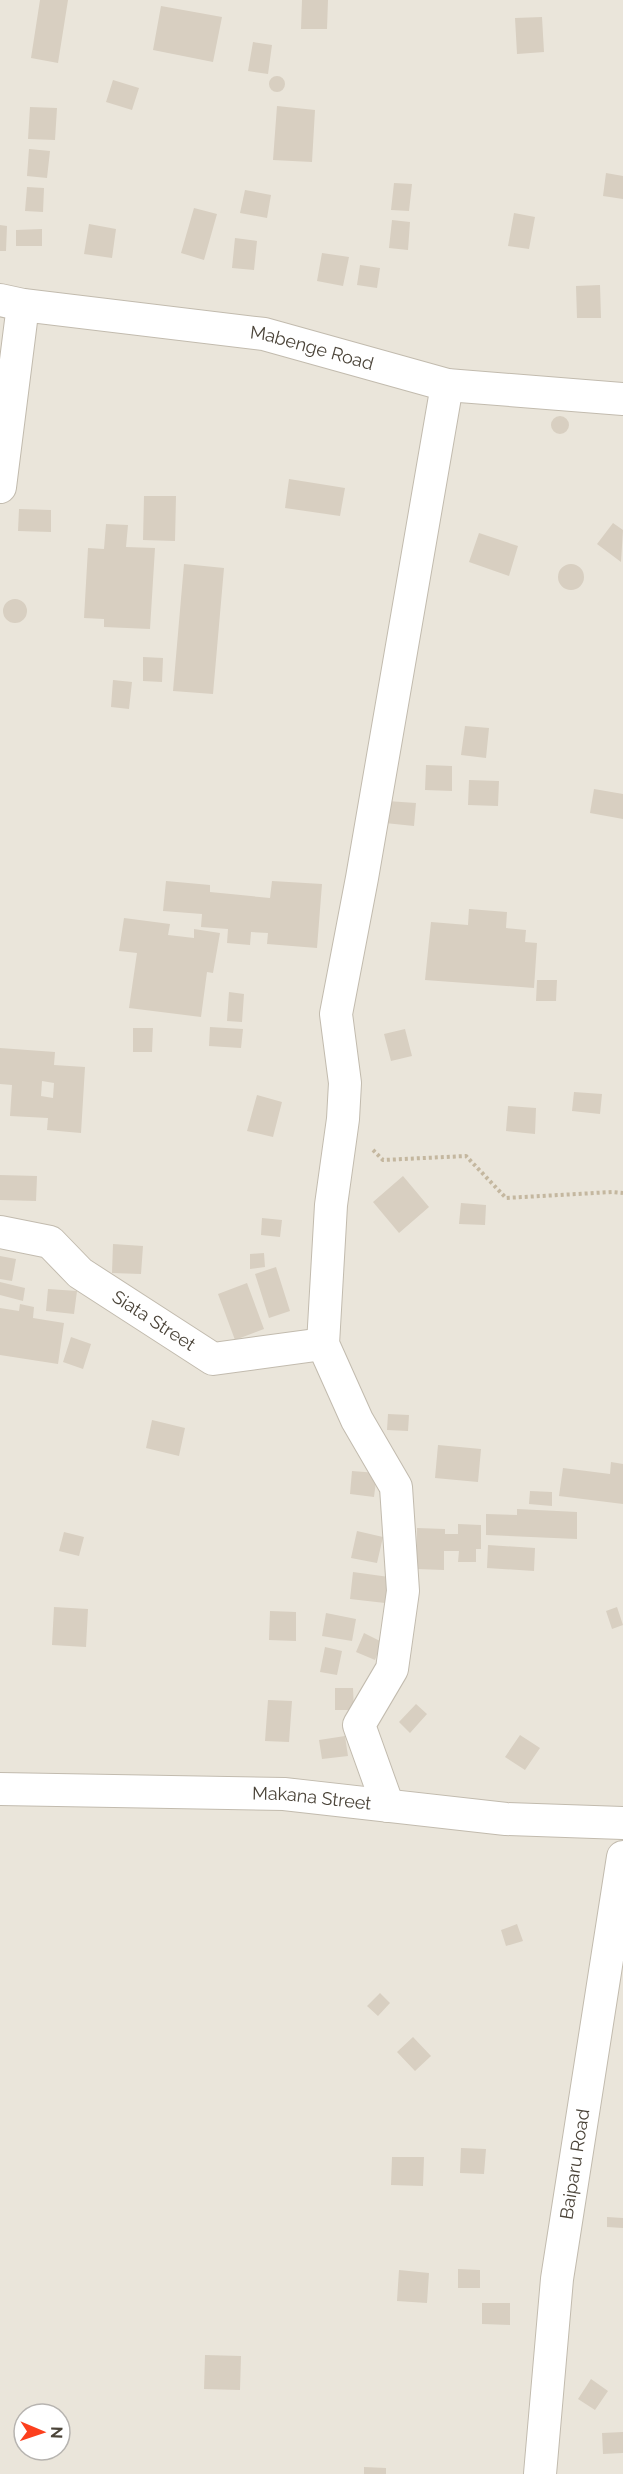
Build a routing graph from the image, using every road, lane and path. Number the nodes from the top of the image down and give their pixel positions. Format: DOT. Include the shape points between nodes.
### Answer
graph roads {
  1 [pos="12,302"];
  2 [pos="447,385"];
  3 [pos="623,399"];
  4 [pos="0,487"];
  5 [pos="343,1119"];
  6 [pos="623,1193"];
  7 [pos="0,1232"];
  8 [pos="323,1344"];
  9 [pos="0,1789"];
  10 [pos="388,1806"];
  11 [pos="623,1823"];
  12 [pos="623,1857"];
  13 [pos="540,2474"];
  1 -- 2 [label="street, Mabenge Road" via="264,334"];
  1 -- 4 [label="street"];
  2 -- 3 [label="street, Mabenge Road"];
  2 -- 5 [label="street" via="336,1014 345,1083"];
  5 -- 6 [label="path" via="383,1160 466,1156 506,1198"];
  5 -- 8 [label="street" via="331,1205"];
  7 -- 8 [label="street, Siata Street" via="50,1242 80,1273 213,1359"];
  8 -- 10 [label="street" via="357,1420 396,1486 403,1591 392,1669 359,1725"];
  9 -- 10 [label="street, Makana Street" via="284,1794"];
  10 -- 11 [label="street, Makana Street" via="506,1819"];
  12 -- 13 [label="street, Baiparu Road" via="557,2279"];
}
